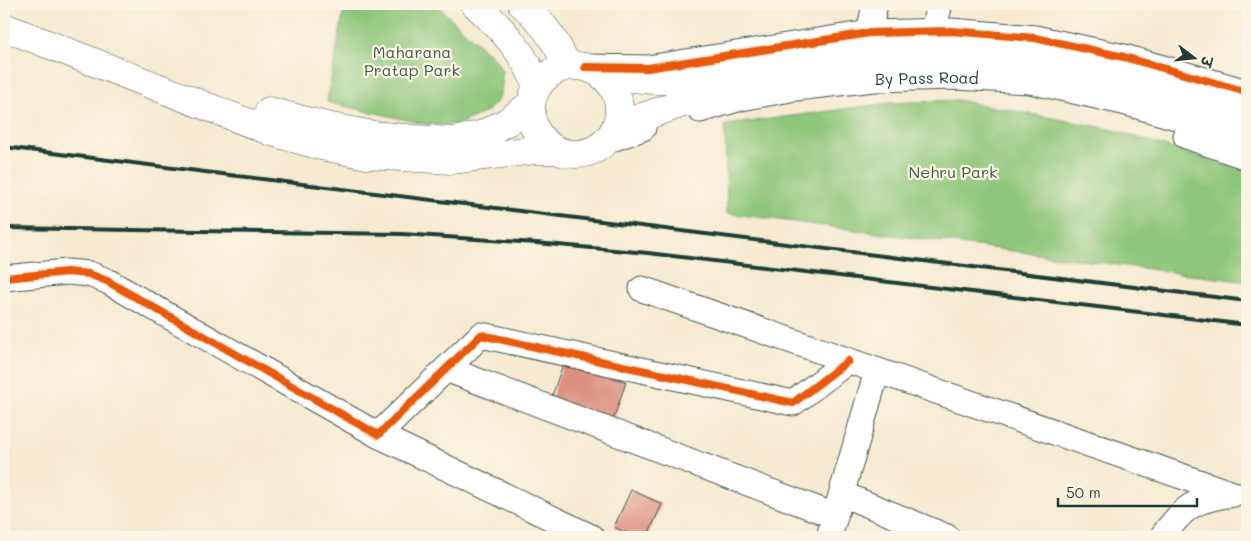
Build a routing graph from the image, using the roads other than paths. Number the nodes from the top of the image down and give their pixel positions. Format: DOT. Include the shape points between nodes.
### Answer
graph roads {
  1 [pos="475,4"];
  2 [pos="522,4"];
  3 [pos="875,4"];
  4 [pos="940,4"];
  5 [pos="4,8"];
  6 [pos="4,26"];
  7 [pos="932,32"];
  8 [pos="869,33"];
  9 [pos="585,70"];
  10 [pos="782,72"];
  11 [pos="874,79"];
  12 [pos="1247,92"];
  13 [pos="534,95"];
  14 [pos="1247,117"];
  15 [pos="611,133"];
  16 [pos="1247,137"];
  17 [pos="555,150"];
  18 [pos="1247,157"];
  19 [pos="4,278"];
  20 [pos="642,289"];
  21 [pos="848,360"];
  22 [pos="446,369"];
  23 [pos="877,371"];
  24 [pos="378,435"];
  25 [pos="1240,497"];
  26 [pos="835,516"];
  27 [pos="591,537"];
  28 [pos="947,537"];
  29 [pos="1162,537"];
  1 -- 13 [label="main road" via="520,52 531,69"];
  2 -- 9 [label="main road" via="533,13 561,51"];
  3 -- 8 [label="street"];
  4 -- 7 [label="street"];
  5 -- 13 [label="main road" via="277,114 345,130 454,141 483,134 507,122"];
  6 -- 17 [label="main road" via="272,132 321,146 367,155 452,160"];
  7 -- 8 [label="street"];
  7 -- 12 [label="street" via="1034,38 1124,57"];
  8 -- 9 [label="street" via="648,68"];
  9 -- 10 [label="main road" via="653,80 700,80"];
  9 -- 13 [label="main road" via="550,73"];
  9 -- 15 [label="main road" via="614,89 619,107"];
  10 -- 14 [label="main road" via="876,56 974,55 1075,71"];
  10 -- 15 [label="main road" via="708,93"];
  11 -- 15 [label="street, By Pass Road" via="741,98"];
  11 -- 16 [label="street, By Pass Road" via="956,77 1030,81 1123,102"];
  11 -- 18 [label="street" via="1028,92 1121,115"];
  13 -- 17 [label="main road" via="532,122 540,139"];
  15 -- 17 [label="main road" via="591,152 572,155"];
  19 -- 24 [label="street" via="67,272 107,280"];
  20 -- 21 [label="street"];
  21 -- 22 [label="street" via="793,403 481,335"];
  21 -- 23 [label="street"];
  22 -- 24 [label="street"];
  22 -- 26 [label="street"];
  23 -- 25 [label="street"];
  23 -- 26 [label="street"];
  24 -- 27 [label="street"];
  25 -- 29 [label="street" via="1209,498 1192,505"];
  26 -- 28 [label="street"];
}
